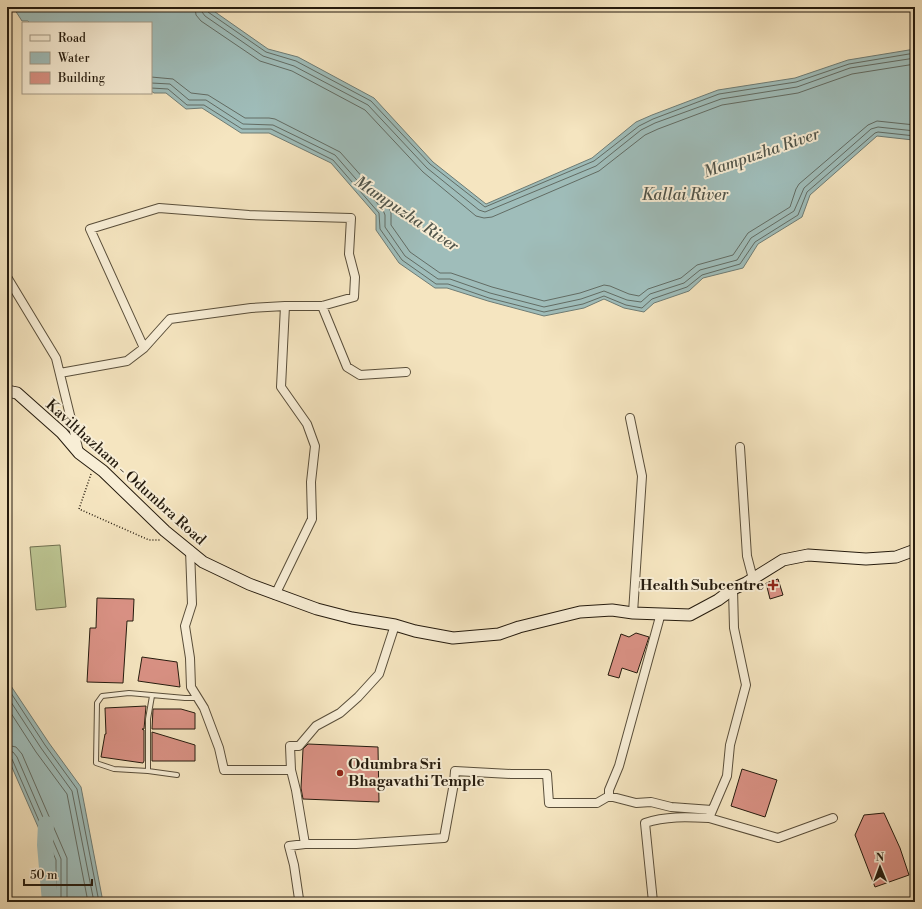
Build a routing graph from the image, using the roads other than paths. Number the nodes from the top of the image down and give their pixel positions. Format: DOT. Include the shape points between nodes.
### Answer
graph roads {
  1 [pos="7,277"];
  2 [pos="284,306"];
  3 [pos="322,306"];
  4 [pos="144,348"];
  5 [pos="406,372"];
  6 [pos="60,373"];
  7 [pos="7,390"];
  8 [pos="630,418"];
  9 [pos="740,447"];
  10 [pos="79,453"];
  11 [pos="190,550"];
  12 [pos="915,550"];
  13 [pos="754,579"];
  14 [pos="733,589"];
  15 [pos="275,595"];
  16 [pos="633,613"];
  17 [pos="660,613"];
  18 [pos="395,625"];
  19 [pos="152,696"];
  20 [pos="198,698"];
  21 [pos="291,770"];
  22 [pos="148,771"];
  23 [pos="177,775"];
  24 [pos="609,796"];
  25 [pos="712,810"];
  26 [pos="709,818"];
  27 [pos="833,818"];
  28 [pos="305,844"];
  29 [pos="297,902"];
  30 [pos="653,902"];
  1 -- 6 [label="street" via="56,358"];
  2 -- 3 [label="street"];
  2 -- 4 [label="street" via="170,319"];
  2 -- 15 [label="street" via="281,387 307,424 316,446 311,482 312,519"];
  3 -- 4 [label="street" via="354,297 355,278 349,254 351,218 249,215 160,208 90,229"];
  3 -- 5 [label="street" via="347,367 360,374"];
  4 -- 6 [label="street" via="127,361"];
  6 -- 10 [label="street"];
  7 -- 10 [label="main road, Kavilthazham - Odumbra Road" via="17,393 62,433"];
  8 -- 16 [label="street" via="642,476"];
  9 -- 13 [label="street" via="747,556"];
  10 -- 11 [label="main road, Kavilthazham - Odumbra Road" via="103,471 164,531"];
  11 -- 15 [label="main road, Kavilthazham - Odumbra Road" via="203,562"];
  11 -- 20 [label="street" via="192,604 186,626 191,687"];
  12 -- 13 [label="main road, Kavilthazham - Odumbra Road" via="896,557 866,559 808,555 783,560"];
  13 -- 14 [label="main road, Kavilthazham - Odumbra Road"];
  14 -- 17 [label="main road, Kavilthazham - Odumbra Road" via="690,615"];
  14 -- 25 [label="street" via="734,628 746,685 730,745 727,776"];
  15 -- 18 [label="main road, Kavilthazham - Odumbra Road" via="317,609"];
  16 -- 17 [label="main road, Kavilthazham - Odumbra Road"];
  16 -- 18 [label="main road, Kavilthazham - Odumbra Road" via="612,610 580,612 499,634 474,637 453,638"];
  17 -- 24 [label="street"];
  18 -- 21 [label="street" via="379,674 340,713 316,726 300,746 290,746"];
  19 -- 20 [label="lane"];
  19 -- 22 [label="lane" via="148,719"];
  19 -- 22 [label="lane" via="129,693 102,696 97,703 96,763 114,769"];
  20 -- 21 [label="street" via="219,748 224,770"];
  21 -- 28 [label="street"];
  22 -- 23 [label="lane"];
  24 -- 25 [label="street" via="636,804 651,802 671,807"];
  24 -- 28 [label="street" via="597,803 549,804 546,774 455,771 444,838 356,844"];
  25 -- 26 [label="street"];
  26 -- 27 [label="street" via="778,838"];
  26 -- 30 [label="street" via="684,816 659,818 645,823"];
  28 -- 29 [label="street" via="289,846 299,899"];
}
